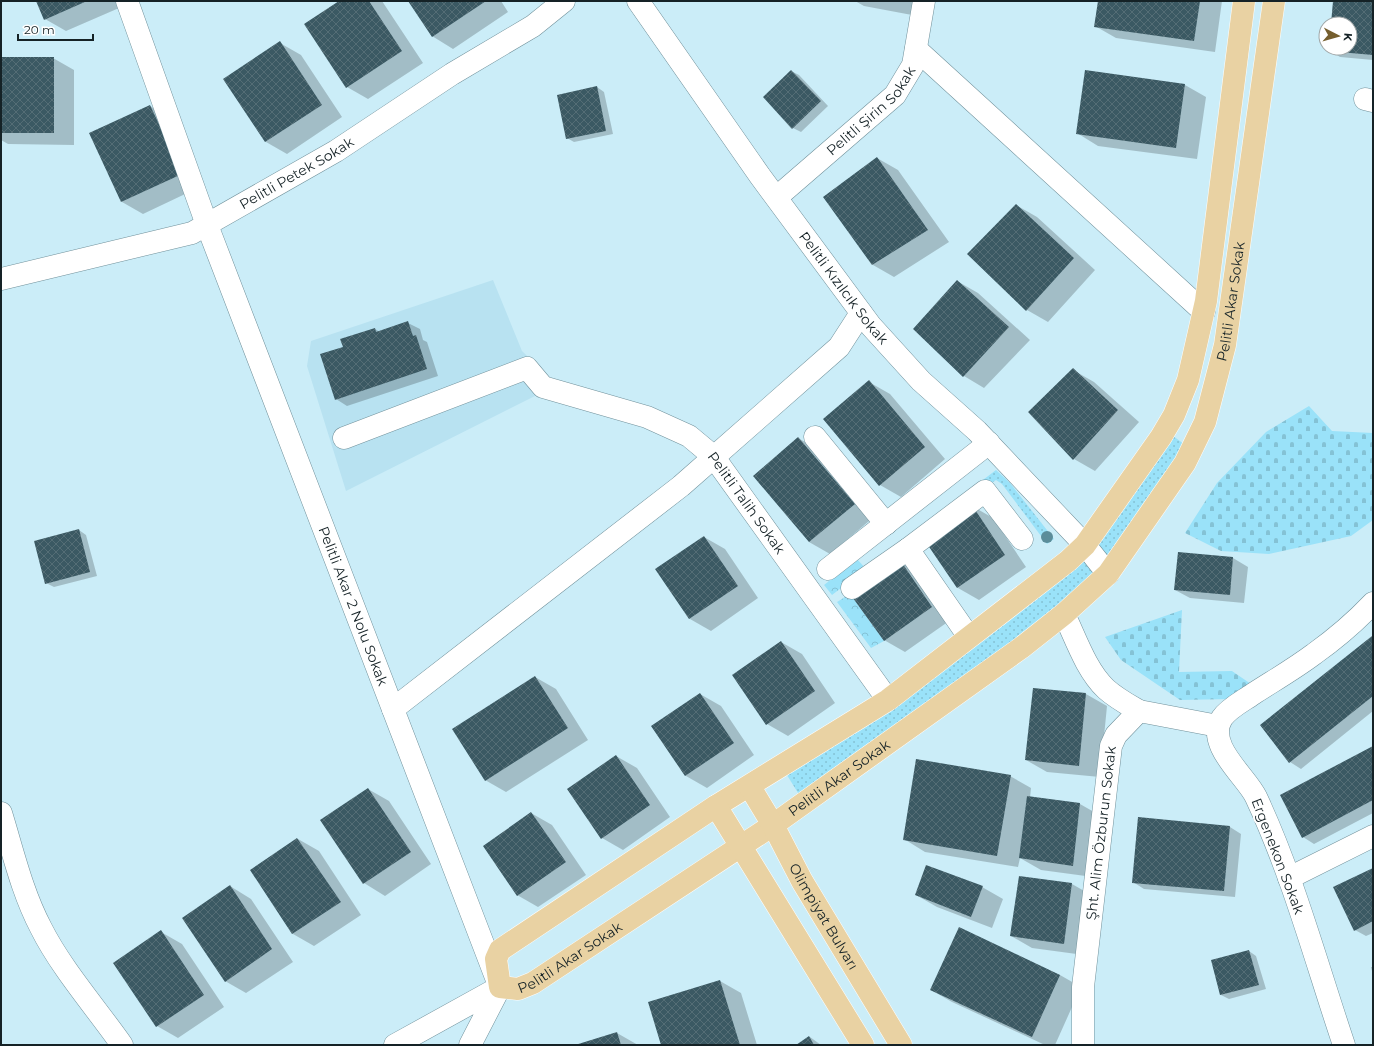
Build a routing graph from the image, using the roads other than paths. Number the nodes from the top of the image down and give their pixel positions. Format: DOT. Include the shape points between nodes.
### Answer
graph roads {
  1 [pos="127,1"];
  2 [pos="564,1"];
  3 [pos="638,1"];
  4 [pos="924,1"];
  5 [pos="1244,1"];
  6 [pos="1274,1"];
  7 [pos="916,49"];
  8 [pos="776,197"];
  9 [pos="207,225"];
  10 [pos="1,279"];
  11 [pos="1204,312"];
  12 [pos="861,313"];
  13 [pos="815,437"];
  14 [pos="344,438"];
  15 [pos="989,443"];
  16 [pos="713,456"];
  17 [pos="886,524"];
  18 [pos="1022,539"];
  19 [pos="1085,545"];
  20 [pos="908,549"];
  21 [pos="828,569"];
  22 [pos="1108,574"];
  23 [pos="852,588"];
  24 [pos="1373,603"];
  25 [pos="1064,614"];
  26 [pos="969,637"];
  27 [pos="888,700"];
  28 [pos="393,710"];
  29 [pos="1139,711"];
  30 [pos="1218,726"];
  31 [pos="750,787"];
  32 [pos="716,806"];
  33 [pos="1,813"];
  34 [pos="773,825"];
  35 [pos="1373,836"];
  36 [pos="740,846"];
  37 [pos="1289,878"];
  38 [pos="500,987"];
  39 [pos="122,1045"];
  40 [pos="395,1045"];
  41 [pos="470,1045"];
  42 [pos="863,1045"];
  43 [pos="901,1045"];
  44 [pos="1083,1045"];
  45 [pos="1344,1045"];
  1 -- 9 [label="street, Pelitli Akar 2 Nolu Sokak"];
  2 -- 9 [label="street, Pelitli Petek Sokak" via="533,26 452,74 336,151"];
  3 -- 8 [label="street, Pelitli Kızılcık Sokak"];
  4 -- 7 [label="street, Pelitli Şirin Sokak"];
  5 -- 11 [label="main road, Pelitli Akar Sokak"];
  6 -- 22 [label="main road, Pelitli Akar Sokak" via="1225,344 1205,422 1185,463"];
  7 -- 8 [label="street, Pelitli Şirin Sokak" via="913,65 895,95"];
  7 -- 11 [label="street"];
  8 -- 12 [label="street, Pelitli Kızılcık Sokak"];
  9 -- 10 [label="street, Pelitli Petek Sokak" via="192,233"];
  9 -- 28 [label="street, Pelitli Akar 2 Nolu Sokak"];
  11 -- 19 [label="main road, Pelitli Akar Sokak" via="1188,380 1174,415"];
  12 -- 15 [label="street, Pelitli Kızılcık Sokak" via="921,381"];
  12 -- 16 [label="street" via="839,346"];
  13 -- 17 [label="street"];
  14 -- 16 [label="street, Pelitli Talih Sokak" via="527,368 543,387 647,417 689,436"];
  15 -- 17 [label="street"];
  15 -- 19 [label="street, Pelitli Kızılcık Sokak"];
  16 -- 27 [label="street, Pelitli Talih Sokak"];
  16 -- 28 [label="street" via="681,486"];
  17 -- 21 [label="street"];
  18 -- 20 [label="street" via="985,491"];
  19 -- 22 [label="street"];
  19 -- 26 [label="main road, Pelitli Akar Sokak"];
  20 -- 23 [label="street"];
  20 -- 26 [label="street"];
  22 -- 25 [label="main road, Pelitli Akar Sokak"];
  24 -- 30 [label="street" via="1314,654 1235,706"];
  25 -- 29 [label="street" via="1088,664 1105,688"];
  25 -- 34 [label="main road, Pelitli Akar Sokak" via="1021,648"];
  26 -- 27 [label="main road, Pelitli Akar Sokak"];
  27 -- 31 [label="main road, Pelitli Akar Sokak"];
  28 -- 38 [label="street, Pelitli Akar 2 Nolu Sokak"];
  29 -- 30 [label="street"];
  29 -- 44 [label="street, Şht. Alim Özburun Sokak" via="1116,735 1111,746 1083,987"];
  30 -- 37 [label="street, Ergenekon Sokak" via="1223,751 1255,795"];
  31 -- 32 [label="main road, Pelitli Akar Sokak"];
  31 -- 34 [label="main road, Olimpiyat Bulvarı"];
  32 -- 36 [label="main road"];
  32 -- 38 [label="main road, Pelitli Akar Sokak" via="500,950 496,959"];
  33 -- 39 [label="street" via="27,898 41,929 57,956"];
  34 -- 36 [label="main road, Pelitli Akar Sokak"];
  34 -- 43 [label="main road, Olimpiyat Bulvarı" via="802,880"];
  35 -- 37 [label="street"];
  36 -- 38 [label="main road, Pelitli Akar Sokak" via="533,984 518,989"];
  36 -- 42 [label="main road"];
  37 -- 45 [label="street, Ergenekon Sokak"];
  38 -- 40 [label="street"];
  38 -- 41 [label="street"];
}
